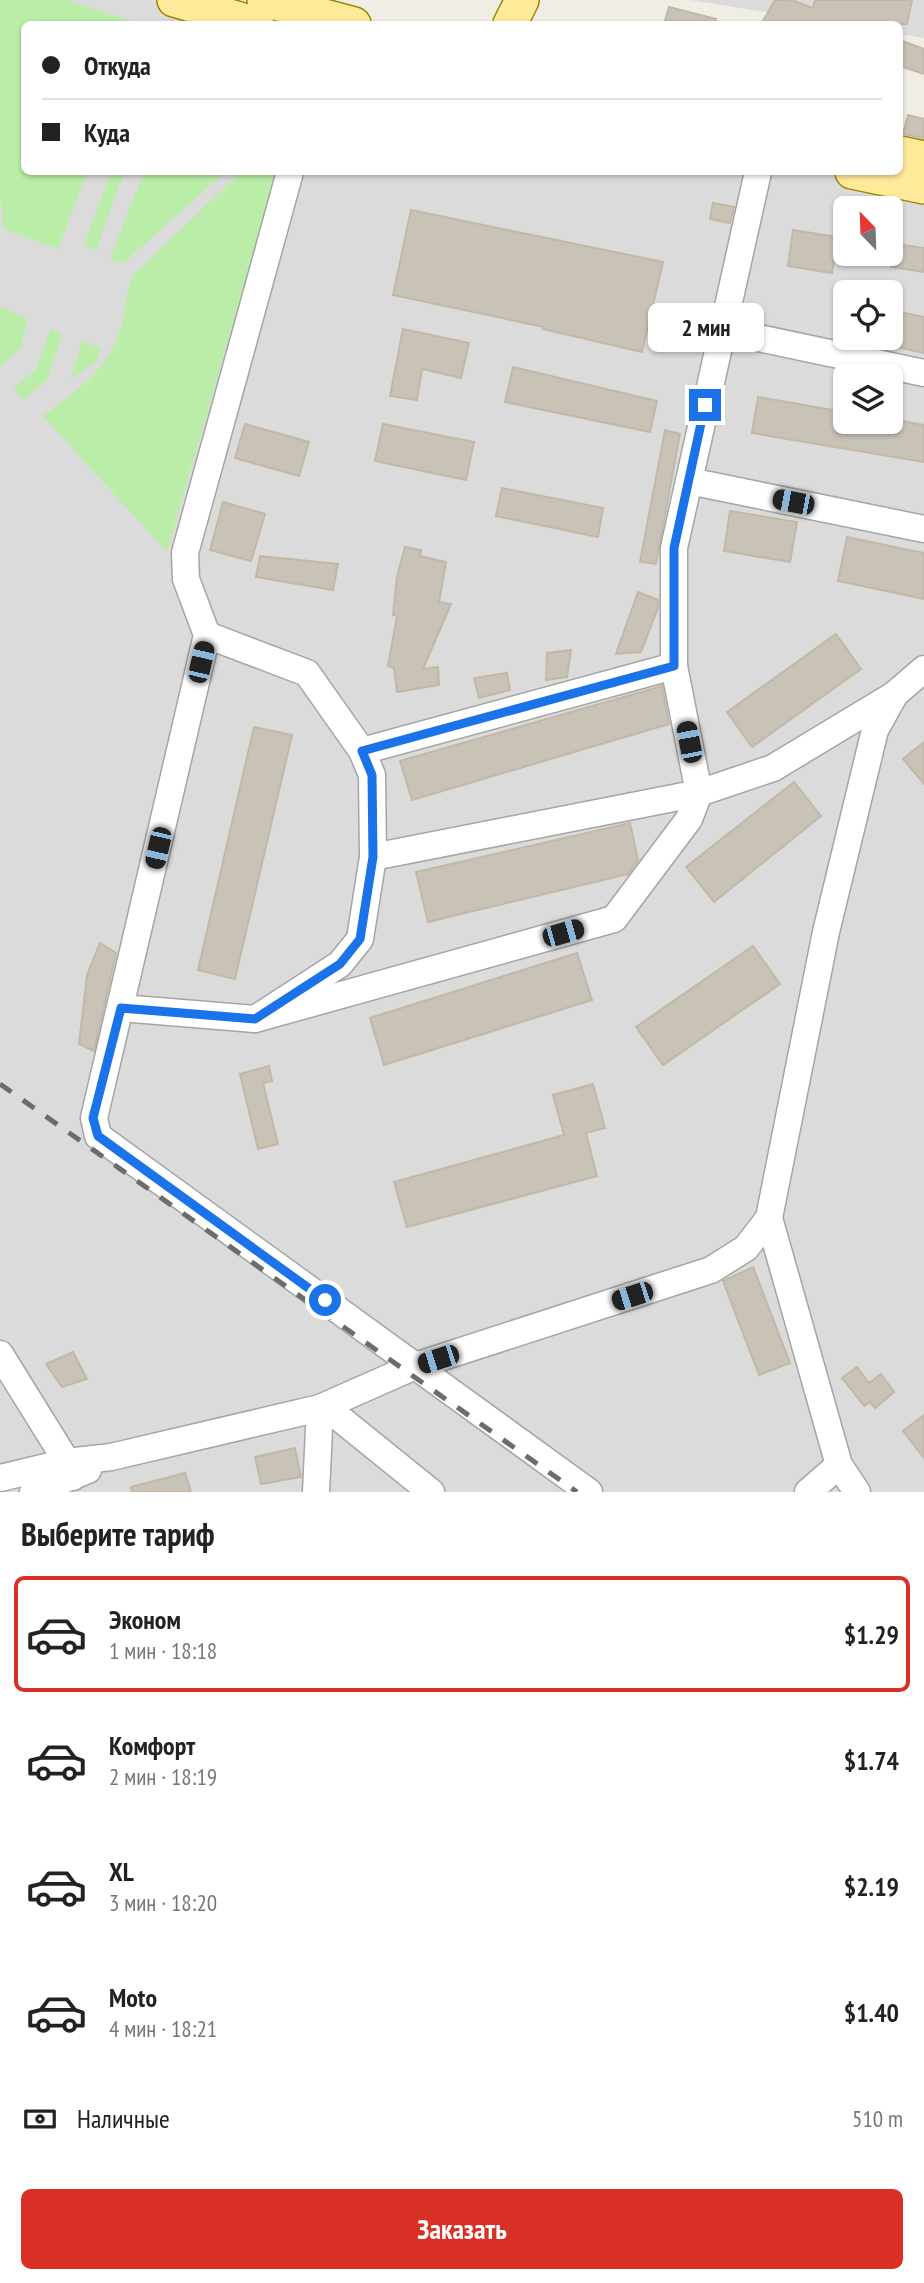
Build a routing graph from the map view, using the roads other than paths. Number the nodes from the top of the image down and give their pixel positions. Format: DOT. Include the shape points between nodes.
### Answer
graph roads {
  1 [pos="174,0"];
  2 [pos="264,0"];
  3 [pos="522,0"];
  4 [pos="247,21"];
  5 [pos="332,21"];
  6 [pos="512,21"];
  7 [pos="903,154"];
  8 [pos="924,158"];
  9 [pos="289,175"];
  10 [pos="757,175"];
  11 [pos="866,175"];
  12 [pos="924,187"];
  13 [pos="721,330"];
  14 [pos="924,373"];
  15 [pos="689,481"];
  16 [pos="924,529"];
  17 [pos="207,635"];
  18 [pos="674,666"];
  19 [pos="924,669"];
  20 [pos="895,694"];
  21 [pos="362,751"];
  22 [pos="699,793"];
  23 [pos="373,857"];
  24 [pos="121,1008"];
  25 [pos="255,1019"];
  26 [pos="769,1218"];
  27 [pos="0,1354"];
  28 [pos="415,1366"];
  29 [pos="320,1408"];
  30 [pos="839,1465"];
  31 [pos="70,1470"];
  32 [pos="18,1484"];
  33 [pos="316,1492"];
  34 [pos="431,1492"];
  35 [pos="589,1492"];
  36 [pos="808,1492"];
  37 [pos="857,1492"];
  1 -- 4 [label="main road"];
  2 -- 5 [label="main road"];
  3 -- 6 [label="main road"];
  7 -- 8 [label="main road"];
  9 -- 17 [label="street" via="184,553 186,579"];
  10 -- 13 [label="street"];
  11 -- 12 [label="main road"];
  13 -- 14 [label="street"];
  13 -- 15 [label="street"];
  15 -- 16 [label="street"];
  15 -- 18 [label="street" via="674,548"];
  17 -- 21 [label="street" via="307,673"];
  17 -- 24 [label="street"];
  18 -- 21 [label="street"];
  18 -- 22 [label="street"];
  19 -- 20 [label="street"];
  20 -- 22 [label="street" via="773,768"];
  20 -- 26 [label="street" via="875,730 826,932"];
  21 -- 23 [label="street" via="372,775"];
  22 -- 23 [label="street"];
  22 -- 25 [label="street" via="689,819 614,919"];
  23 -- 25 [label="street" via="360,939 340,964"];
  24 -- 25 [label="street"];
  24 -- 28 [label="street" via="93,1118 98,1136"];
  26 -- 28 [label="street" via="746,1248 711,1270"];
  26 -- 30 [label="street"];
  27 -- 31 [label="street"];
  28 -- 29 [label="street"];
  28 -- 35 [label="street"];
  29 -- 31 [label="street"];
  29 -- 33 [label="street"];
  29 -- 34 [label="street" via="332,1412"];
  30 -- 36 [label="street"];
  30 -- 37 [label="street"];
  31 -- 32 [label="street"];
}
